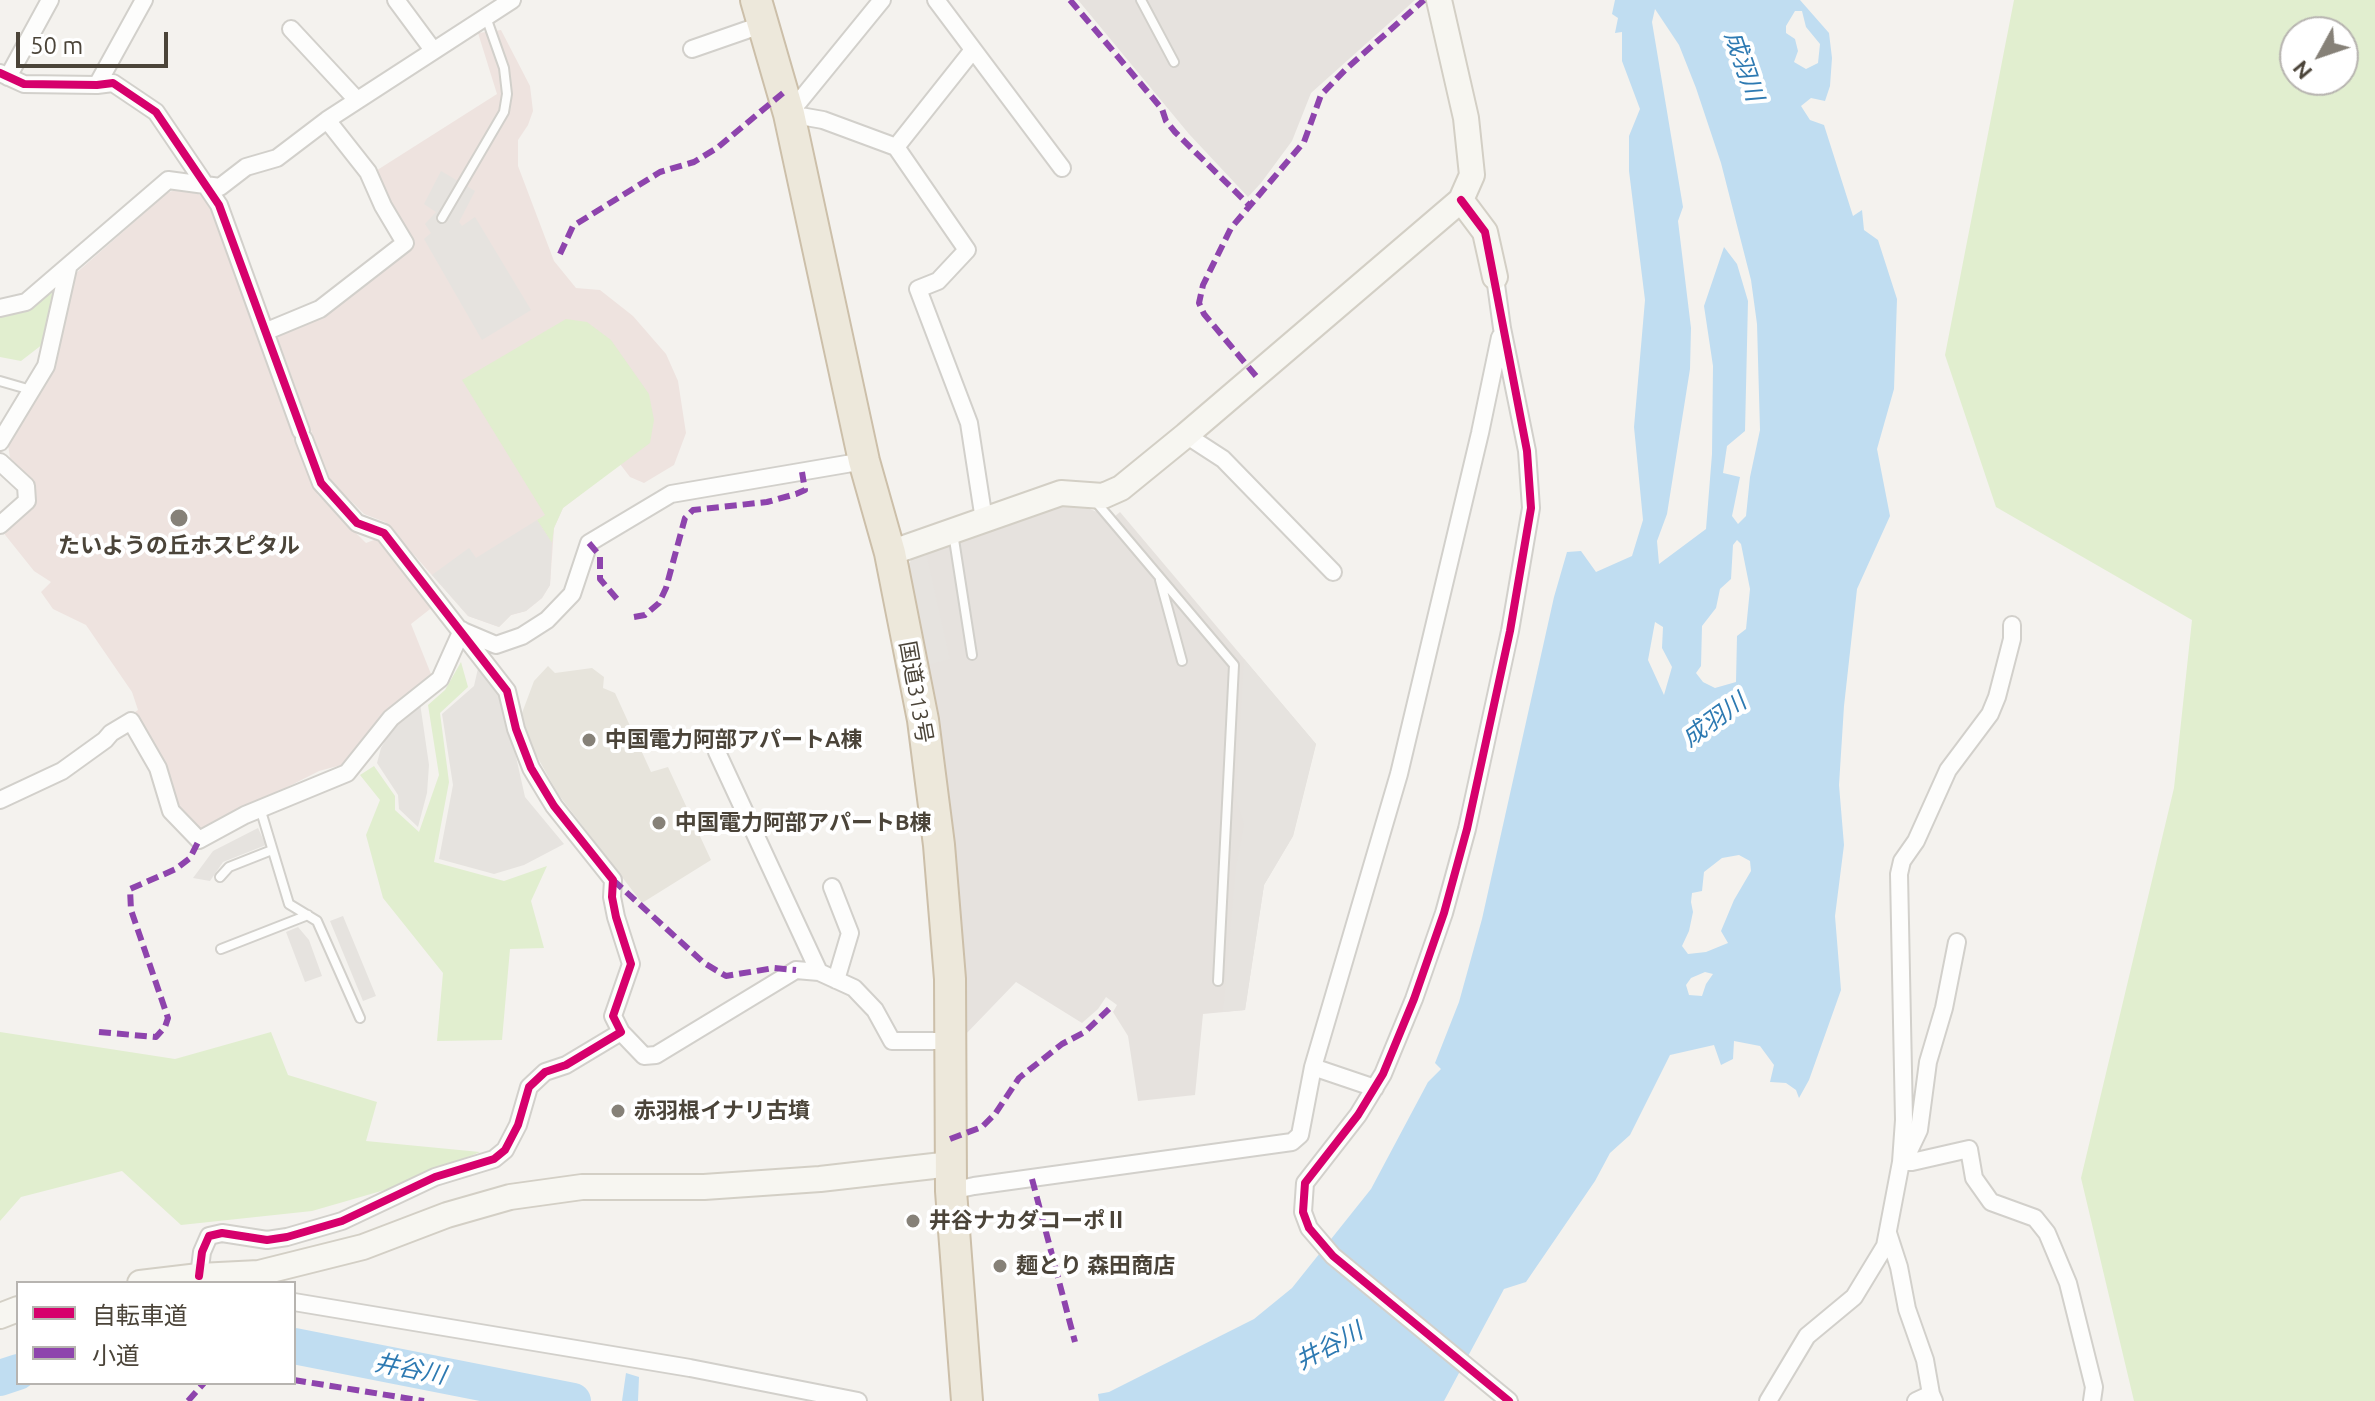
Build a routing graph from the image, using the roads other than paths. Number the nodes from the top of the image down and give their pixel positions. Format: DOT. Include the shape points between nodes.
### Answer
graph roads {
  1 [pos="50,0"];
  2 [pos="144,0"];
  3 [pos="396,0"];
  4 [pos="512,0"];
  5 [pos="882,0"];
  6 [pos="936,0"];
  7 [pos="1141,0"];
  8 [pos="1439,0"];
  9 [pos="760,12"];
  10 [pos="486,17"];
  11 [pos="291,29"];
  12 [pos="692,49"];
  13 [pos="433,50"];
  14 [pos="973,50"];
  15 [pos="1174,62"];
  16 [pos="4,75"];
  17 [pos="97,85"];
  18 [pos="357,100"];
  19 [pos="789,114"];
  20 [pos="327,120"];
  21 [pos="896,147"];
  22 [pos="1062,168"];
  23 [pos="206,185"];
  24 [pos="1461,200"];
  25 [pos="442,218"];
  26 [pos="68,268"];
  27 [pos="1495,277"];
  28 [pos="0,308"];
  29 [pos="1502,328"];
  30 [pos="267,331"];
  31 [pos="0,381"];
  32 [pos="31,390"];
  33 [pos="3,432"];
  34 [pos="1186,435"];
  35 [pos="864,461"];
  36 [pos="0,462"];
  37 [pos="1091,495"];
  38 [pos="984,520"];
  39 [pos="0,525"];
  40 [pos="953,531"];
  41 [pos="890,553"];
  42 [pos="1333,572"];
  43 [pos="1159,577"];
  44 [pos="2012,625"];
  45 [pos="462,630"];
  46 [pos="972,655"];
  47 [pos="1182,661"];
  48 [pos="717,752"];
  49 [pos="0,800"];
  50 [pos="260,808"];
  51 [pos="272,850"];
  52 [pos="220,877"];
  53 [pos="832,887"];
  54 [pos="308,915"];
  55 [pos="1957,942"];
  56 [pos="221,949"];
  57 [pos="819,972"];
  58 [pos="836,980"];
  59 [pos="1218,981"];
  60 [pos="360,1018"];
  61 [pos="621,1032"];
  62 [pos="949,1041"];
  63 [pos="1313,1067"];
  64 [pos="1375,1088"];
  65 [pos="1901,1162"];
  66 [pos="951,1178"];
  67 [pos="1888,1231"];
  68 [pos="199,1276"];
  69 [pos="263,1278"];
  70 [pos="157,1281"];
  71 [pos="296,1302"];
  72 [pos="1927,1399"];
  73 [pos="858,1401"];
  74 [pos="967,1401"];
  75 [pos="1509,1401"];
  76 [pos="1768,1401"];
  77 [pos="2092,1401"];
  1 -- 16 [label="street"];
  2 -- 17 [label="street"];
  3 -- 13 [label="street"];
  4 -- 10 [label="street"];
  5 -- 19 [label="street"];
  6 -- 14 [label="street"];
  7 -- 15 [label="lane"];
  8 -- 24 [label="street" via="1466,118 1472,175"];
  9 -- 12 [label="street"];
  9 -- 19 [label="highway, 国道313号"];
  10 -- 13 [label="street"];
  10 -- 25 [label="lane" via="504,68 504,112"];
  11 -- 18 [label="street"];
  13 -- 18 [label="street"];
  14 -- 21 [label="street"];
  14 -- 22 [label="street"];
  16 -- 17 [label="street" via="24,84"];
  17 -- 23 [label="street" via="113,83 156,112"];
  18 -- 20 [label="street"];
  19 -- 21 [label="street" via="823,120"];
  19 -- 35 [label="highway, 国道313号"];
  20 -- 23 [label="street" via="277,158 246,167 220,187"];
  20 -- 30 [label="street" via="368,172 405,243 320,309"];
  21 -- 38 [label="street" via="967,250 938,281 918,289 969,423"];
  23 -- 26 [label="street" via="168,180"];
  23 -- 30 [label="street" via="219,205"];
  24 -- 27 [label="street" via="1485,232"];
  24 -- 34 [label="street"];
  26 -- 28 [label="street" via="26,302"];
  26 -- 32 [label="street" via="46,366"];
  27 -- 29 [label="street"];
  29 -- 63 [label="street" via="1399,774"];
  29 -- 64 [label="street" via="1527,451 1531,508 1510,631 1452,885 1414,999"];
  30 -- 45 [label="street" via="321,483 357,523 384,533"];
  31 -- 32 [label="lane"];
  32 -- 33 [label="street"];
  34 -- 37 [label="street" via="1121,488"];
  34 -- 42 [label="street" via="1223,459"];
  35 -- 41 [label="highway, 国道313号"];
  35 -- 45 [label="street" via="671,494 589,543 572,594 547,620 496,645"];
  36 -- 39 [label="street" via="26,486 27,501"];
  37 -- 38 [label="street" via="1061,493"];
  37 -- 43 [label="lane"];
  38 -- 40 [label="street"];
  40 -- 41 [label="street"];
  40 -- 46 [label="lane"];
  41 -- 62 [label="highway, 国道313号" via="923,720 939,845 950,979"];
  43 -- 47 [label="lane"];
  43 -- 59 [label="lane" via="1234,665"];
  44 -- 65 [label="street" via="1990,714 1948,770 1899,874"];
  45 -- 50 [label="street" via="440,679 391,718 347,773"];
  45 -- 61 [label="street" via="507,691 531,768 613,880 616,917 631,964 613,1016"];
  48 -- 57 [label="street"];
  49 -- 50 [label="street" via="62,771 131,721 158,768 171,811 199,840"];
  50 -- 51 [label="lane"];
  51 -- 52 [label="lane" via="229,867"];
  51 -- 54 [label="lane" via="289,904"];
  53 -- 58 [label="street" via="850,933"];
  54 -- 56 [label="lane"];
  54 -- 60 [label="lane" via="317,921"];
  55 -- 65 [label="street" via="1928,1062 1919,1130"];
  57 -- 58 [label="street"];
  57 -- 61 [label="street" via="796,970 656,1055 644,1056"];
  58 -- 62 [label="street" via="854,988 875,1010 892,1041"];
  61 -- 68 [label="street" via="545,1072 529,1087 518,1125 494,1159 435,1177 342,1221 287,1237 209,1236"];
  62 -- 66 [label="highway, 国道313号"];
  63 -- 64 [label="street"];
  63 -- 66 [label="street" via="1304,1123 1292,1142 974,1186"];
  64 -- 75 [label="street" via="1305,1183 1303,1212 1309,1228 1333,1256"];
  65 -- 67 [label="street"];
  65 -- 77 [label="street" via="1969,1149 1980,1190 1997,1206 2035,1218 2047,1233 2068,1283 2094,1387"];
  66 -- 69 [label="street" via="582,1187 510,1197"];
  66 -- 74 [label="highway, 国道313号"];
  67 -- 72 [label="street" via="1925,1360"];
  67 -- 76 [label="street" via="1867,1280 1807,1336"];
  68 -- 69 [label="street"];
  68 -- 70 [label="street"];
  71 -- 73 [label="street"];
}
